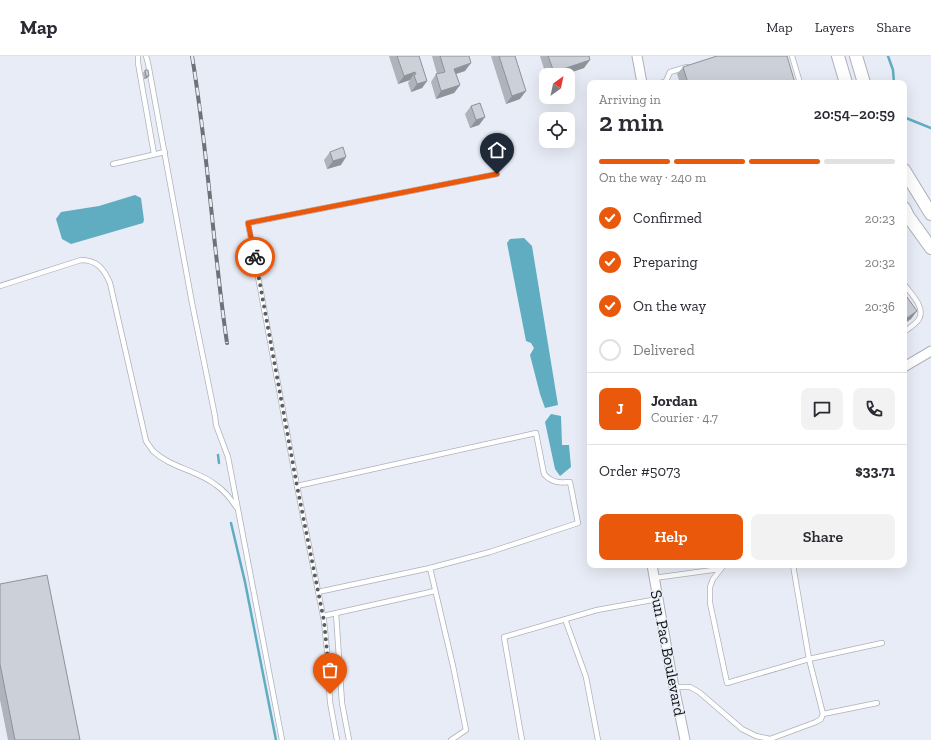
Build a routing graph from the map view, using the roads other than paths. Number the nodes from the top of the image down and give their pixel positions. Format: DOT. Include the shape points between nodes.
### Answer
graph roads {
  1 [pos="138,56"];
  2 [pos="146,56"];
  3 [pos="637,56"];
  4 [pos="792,56"];
  5 [pos="838,56"];
  6 [pos="856,56"];
  7 [pos="693,65"];
  8 [pos="641,80"];
  9 [pos="667,80"];
  10 [pos="799,80"];
  11 [pos="845,80"];
  12 [pos="863,80"];
  13 [pos="165,152"];
  14 [pos="154,154"];
  15 [pos="113,164"];
  16 [pos="497,174"];
  17 [pos="907,175"];
  18 [pos="907,214"];
  19 [pos="931,214"];
  20 [pos="931,248"];
  21 [pos="0,286"];
  22 [pos="907,288"];
  23 [pos="907,330"];
  24 [pos="931,351"];
  25 [pos="907,364"];
  26 [pos="297,486"];
  27 [pos="239,511"];
  28 [pos="430,568"];
  29 [pos="652,568"];
  30 [pos="716,568"];
  31 [pos="721,568"];
  32 [pos="793,568"];
  33 [pos="654,578"];
  34 [pos="318,592"];
  35 [pos="435,592"];
  36 [pos="658,599"];
  37 [pos="336,613"];
  38 [pos="323,616"];
  39 [pos="566,619"];
  40 [pos="882,643"];
  41 [pos="809,659"];
  42 [pos="674,687"];
  43 [pos="877,703"];
  44 [pos="823,714"];
  45 [pos="282,740"];
  46 [pos="337,740"];
  47 [pos="349,740"];
  48 [pos="451,740"];
  49 [pos="522,740"];
  50 [pos="598,740"];
  51 [pos="685,740"];
  1 -- 14 [label="lane"];
  2 -- 13 [label="lane"];
  3 -- 8 [label="street"];
  4 -- 10 [label="lane"];
  5 -- 11 [label="main road"];
  6 -- 12 [label="main road"];
  7 -- 9 [label="lane" via="670,72"];
  13 -- 14 [label="lane"];
  13 -- 27 [label="lane" via="216,425 228,457"];
  14 -- 15 [label="lane"];
  16 -- 26 [label="lane" via="248,223"];
  17 -- 19 [label="main road"];
  18 -- 20 [label="main road"];
  21 -- 27 [label="lane" via="81,260 97,263 110,283 146,441 162,458 216,484 229,496"];
  22 -- 23 [label="lane" via="920,307 921,313 919,319"];
  24 -- 25 [label="street"];
  26 -- 28 [label="lane" via="536,434 544,474 554,482 570,482 578,523 490,552"];
  26 -- 34 [label="lane"];
  27 -- 45 [label="lane"];
  28 -- 34 [label="lane"];
  28 -- 35 [label="lane"];
  29 -- 33 [label="street, Sun Pac Boulevard"];
  30 -- 33 [label="lane"];
  31 -- 41 [label="lane" via="710,586 710,603 726,682"];
  32 -- 41 [label="lane"];
  33 -- 36 [label="street, Sun Pac Boulevard"];
  34 -- 38 [label="lane"];
  35 -- 37 [label="lane"];
  35 -- 48 [label="lane" via="466,730"];
  36 -- 39 [label="lane" via="597,610"];
  36 -- 42 [label="street, Sun Pac Boulevard"];
  37 -- 38 [label="lane"];
  37 -- 47 [label="lane" via="342,703"];
  38 -- 46 [label="lane" via="330,702"];
  39 -- 49 [label="lane" via="504,637"];
  39 -- 50 [label="lane" via="586,677"];
  40 -- 41 [label="lane"];
  41 -- 44 [label="lane"];
  42 -- 44 [label="lane" via="690,687 742,729 770,739 816,722"];
  42 -- 51 [label="street, Sun Pac Boulevard"];
  43 -- 44 [label="lane"];
}
